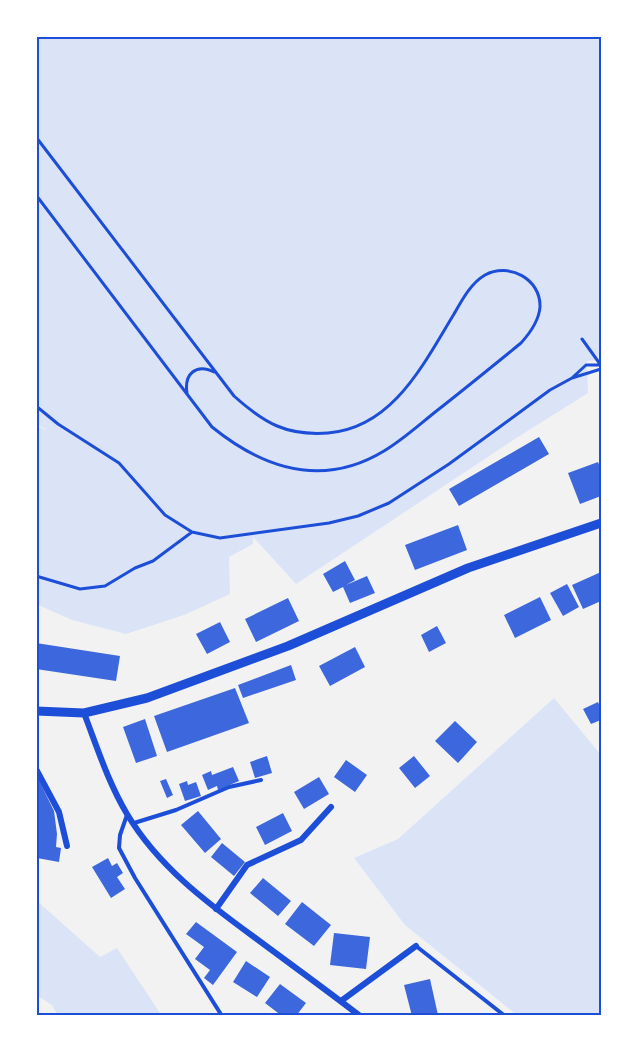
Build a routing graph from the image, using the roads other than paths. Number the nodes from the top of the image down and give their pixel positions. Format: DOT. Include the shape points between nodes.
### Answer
graph roads {
  1 [pos="601,523"];
  2 [pos="36,711"];
  3 [pos="84,713"];
  4 [pos="36,769"];
  5 [pos="261,780"];
  6 [pos="331,807"];
  7 [pos="127,814"];
  8 [pos="134,824"];
  9 [pos="67,846"];
  10 [pos="216,909"];
  11 [pos="416,946"];
  12 [pos="341,1001"];
  13 [pos="222,1016"];
  14 [pos="360,1016"];
  15 [pos="505,1016"];
  1 -- 3 [label="street" via="468,568 224,670 147,698"];
  2 -- 3 [label="street"];
  3 -- 7 [label="street"];
  4 -- 9 [label="street" via="59,812"];
  5 -- 8 [label="lane" via="222,789"];
  6 -- 10 [label="street" via="301,840 247,866"];
  7 -- 8 [label="street"];
  7 -- 13 [label="lane" via="119,848"];
  8 -- 10 [label="street" via="174,874"];
  10 -- 12 [label="street"];
  11 -- 12 [label="street"];
  11 -- 15 [label="lane"];
  12 -- 14 [label="street"];
}
